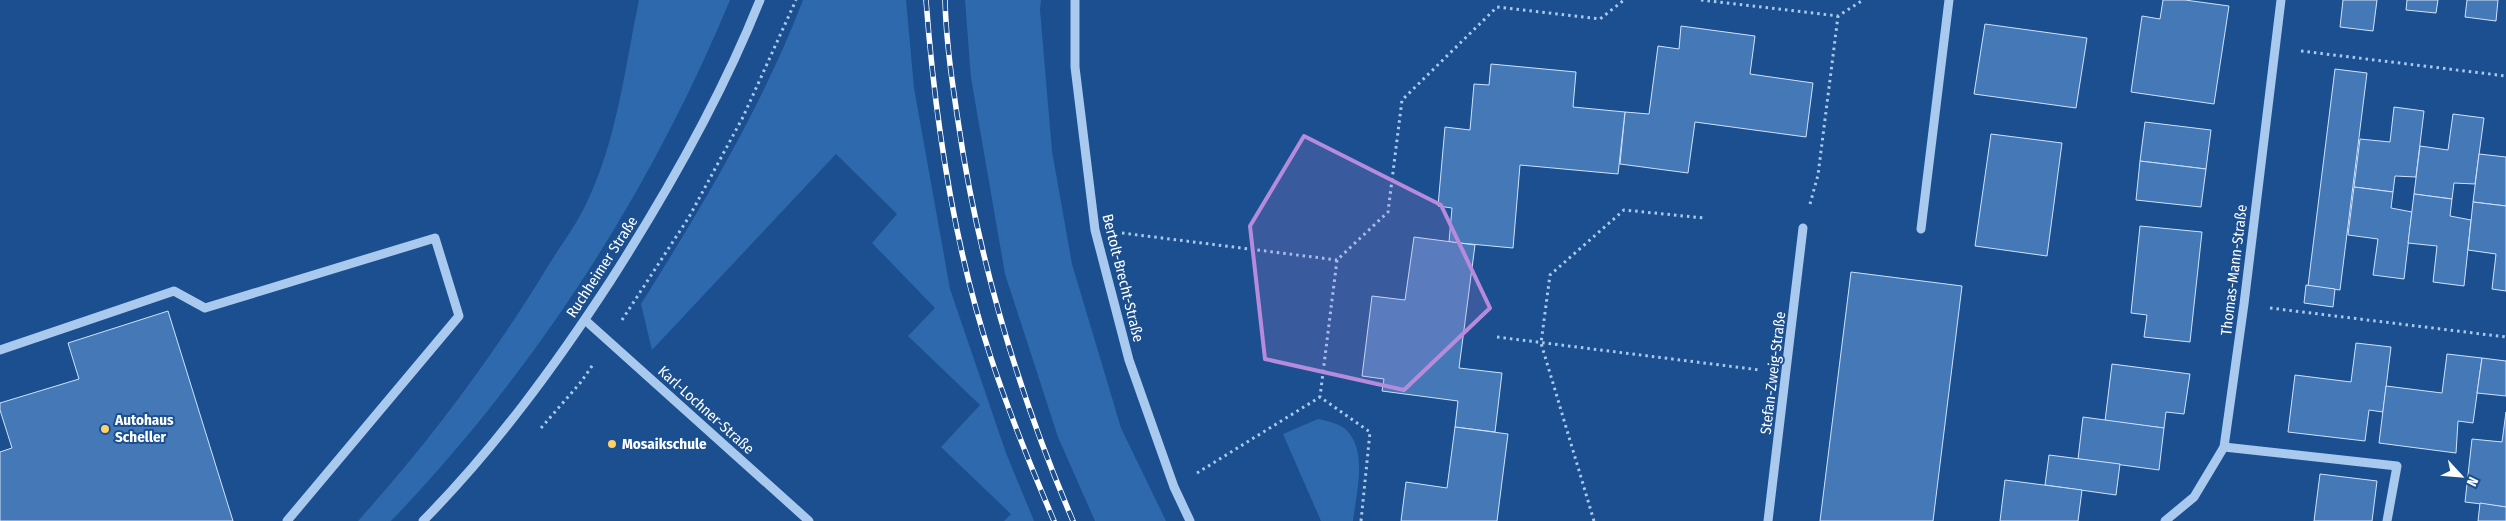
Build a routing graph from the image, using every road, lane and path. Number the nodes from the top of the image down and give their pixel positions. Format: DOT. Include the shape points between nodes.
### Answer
graph roads {
  1 [pos="760,0"];
  2 [pos="1075,0"];
  3 [pos="1624,0"];
  4 [pos="1701,0"];
  5 [pos="1863,0"];
  6 [pos="1949,0"];
  7 [pos="2281,0"];
  8 [pos="1838,16"];
  9 [pos="2275,48"];
  10 [pos="2506,76"];
  11 [pos="1704,218"];
  12 [pos="1803,228"];
  13 [pos="1921,229"];
  14 [pos="1095,230"];
  15 [pos="1337,260"];
  16 [pos="2244,304"];
  17 [pos="584,320"];
  18 [pos="2506,337"];
  19 [pos="1497,338"];
  20 [pos="1541,343"];
  21 [pos="0,350"];
  22 [pos="1788,373"];
  23 [pos="1320,397"];
  24 [pos="2224,447"];
  25 [pos="1174,487"];
  26 [pos="287,521"];
  27 [pos="423,521"];
  28 [pos="809,521"];
  29 [pos="1190,521"];
  30 [pos="1361,521"];
  31 [pos="1594,521"];
  32 [pos="1768,521"];
  33 [pos="2165,521"];
  34 [pos="2387,521"];
  1 -- 17 [label="street, Ruchheimer Straße" via="695,140 642,232"];
  2 -- 14 [label="street, Bertolt-Brecht-Straße" via="1075,67"];
  3 -- 15 [label="path" via="1600,19 1497,7 1402,100 1388,212"];
  4 -- 8 [label="path"];
  5 -- 8 [label="path"];
  6 -- 13 [label="street"];
  7 -- 9 [label="street, Thomas-Mann-Straße"];
  8 -- 12 [label="path" via="1818,175"];
  9 -- 10 [label="path"];
  9 -- 16 [label="street, Thomas-Mann-Straße"];
  11 -- 20 [label="path" via="1624,210 1550,275"];
  12 -- 22 [label="street, Stefan-Zweig-Straße"];
  14 -- 15 [label="path"];
  14 -- 25 [label="street, Bertolt-Brecht-Straße" via="1129,360"];
  15 -- 23 [label="path"];
  16 -- 18 [label="path"];
  16 -- 24 [label="street, Thomas-Mann-Straße"];
  17 -- 27 [label="street, Ruchheimer Straße" via="528,401"];
  17 -- 28 [label="street, Karl-Lochner-Straße"];
  19 -- 20 [label="path"];
  20 -- 22 [label="path"];
  20 -- 31 [label="path"];
  21 -- 26 [label="street" via="174,291 205,308 435,238 459,316"];
  22 -- 32 [label="street, Stefan-Zweig-Straße"];
  23 -- 25 [label="path"];
  23 -- 30 [label="path" via="1370,432"];
  24 -- 33 [label="street, Thomas-Mann-Straße" via="2194,497"];
  24 -- 34 [label="street" via="2397,466"];
  25 -- 29 [label="street, Bertolt-Brecht-Straße"];
}
